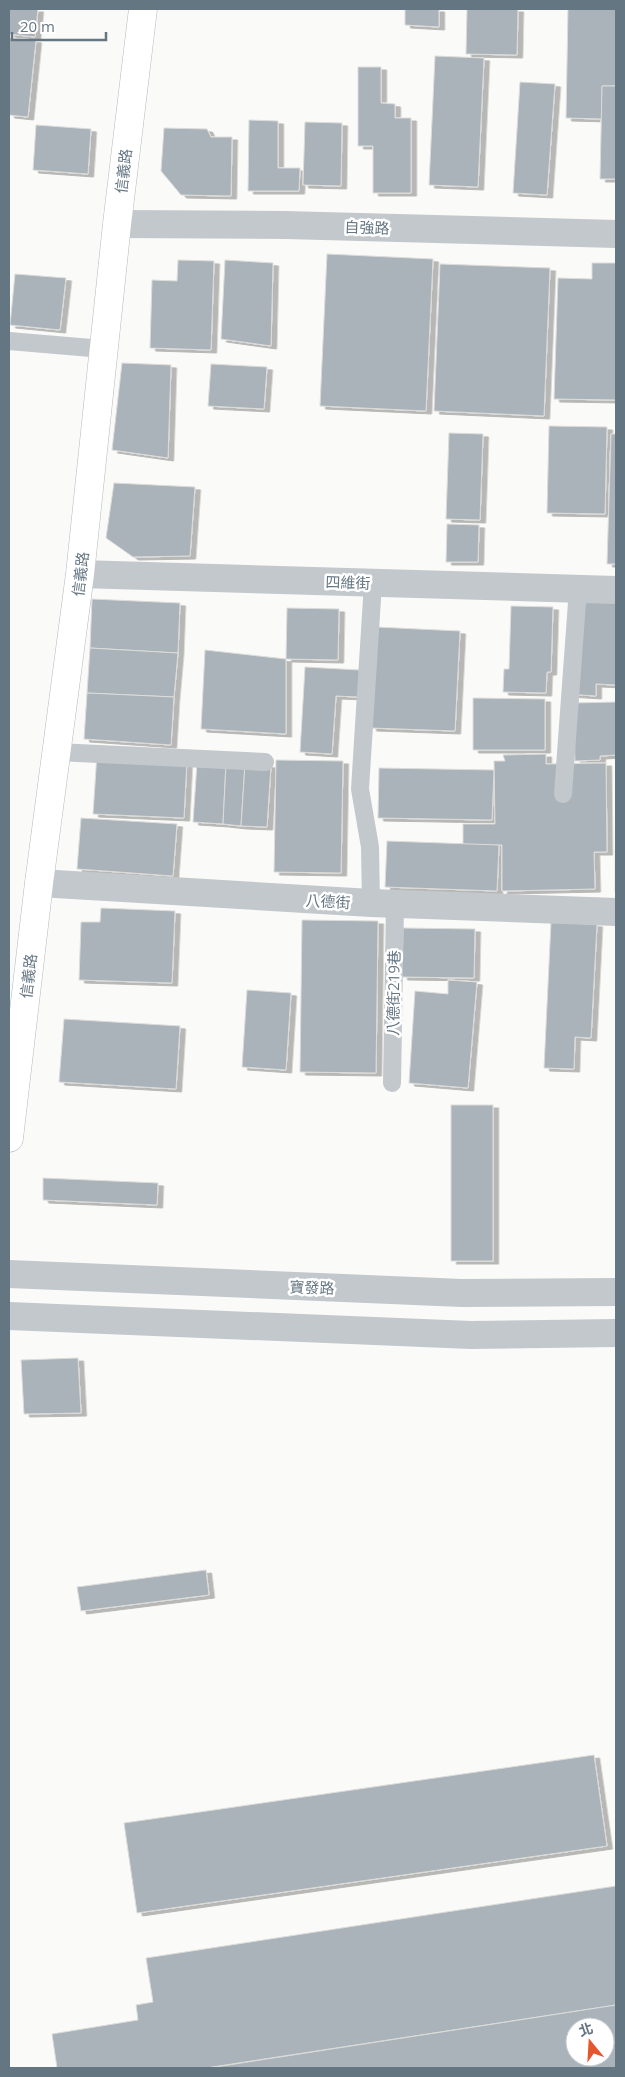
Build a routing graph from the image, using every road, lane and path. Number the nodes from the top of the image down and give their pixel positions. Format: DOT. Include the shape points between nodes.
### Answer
graph roads {
  1 [pos="143,9"];
  2 [pos="117,224"];
  3 [pos="616,234"];
  4 [pos="9,341"];
  5 [pos="104,349"];
  6 [pos="80,574"];
  7 [pos="373,583"];
  8 [pos="578,589"];
  9 [pos="616,590"];
  10 [pos="57,752"];
  11 [pos="264,762"];
  12 [pos="563,794"];
  13 [pos="39,883"];
  14 [pos="383,904"];
  15 [pos="616,912"];
  16 [pos="392,1083"];
  17 [pos="9,1138"];
  18 [pos="9,1274"];
  19 [pos="616,1292"];
  20 [pos="9,1316"];
  21 [pos="616,1333"];
  1 -- 2 [label="street, 信義路"];
  2 -- 3 [label="street, 自強路"];
  2 -- 5 [label="street, 信義路"];
  4 -- 5 [label="lane"];
  5 -- 6 [label="street, 信義路"];
  6 -- 7 [label="street, 四維街"];
  6 -- 10 [label="street, 信義路"];
  7 -- 8 [label="street, 四維街"];
  7 -- 14 [label="lane, 八德街219巷" via="360,789"];
  8 -- 9 [label="street, 四維街"];
  8 -- 12 [label="lane"];
  10 -- 11 [label="lane"];
  10 -- 13 [label="street, 信義路"];
  13 -- 14 [label="street, 八德街"];
  13 -- 17 [label="street, 信義路"];
  14 -- 15 [label="street, 八德街"];
  14 -- 16 [label="lane, 八德街219巷"];
  18 -- 19 [label="street, 寶發路" via="462,1293"];
  20 -- 21 [label="street" via="471,1335"];
}
